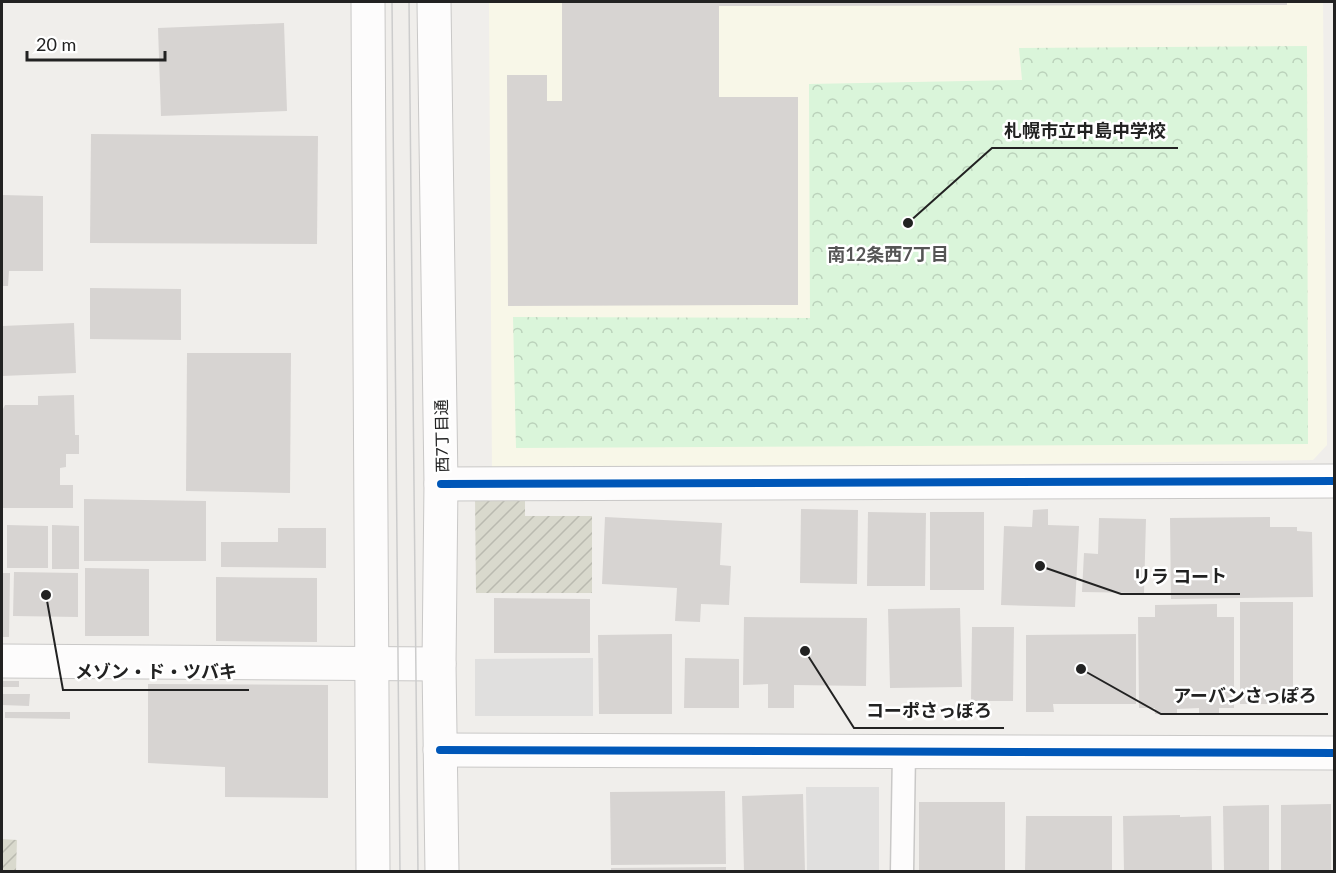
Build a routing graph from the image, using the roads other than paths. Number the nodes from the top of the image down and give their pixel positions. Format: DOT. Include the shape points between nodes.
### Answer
graph roads {
  1 [pos="368,2"];
  2 [pos="434,2"];
  3 [pos="1335,481"];
  4 [pos="441,484"];
  5 [pos="2,661"];
  6 [pos="371,664"];
  7 [pos="439,664"];
  8 [pos="440,750"];
  9 [pos="904,752"];
  10 [pos="1335,753"];
  11 [pos="373,872"];
  12 [pos="442,872"];
  13 [pos="902,872"];
  1 -- 6 [label="street"];
  2 -- 4 [label="street, 西7丁目通"];
  3 -- 4 [label="street"];
  4 -- 7 [label="street, 西7丁目通"];
  5 -- 6 [label="street"];
  6 -- 7 [label="street"];
  6 -- 11 [label="street"];
  7 -- 8 [label="street, 西7丁目通"];
  8 -- 9 [label="street"];
  8 -- 12 [label="street, 西7丁目通"];
  9 -- 10 [label="street"];
  9 -- 13 [label="lane"];
}
